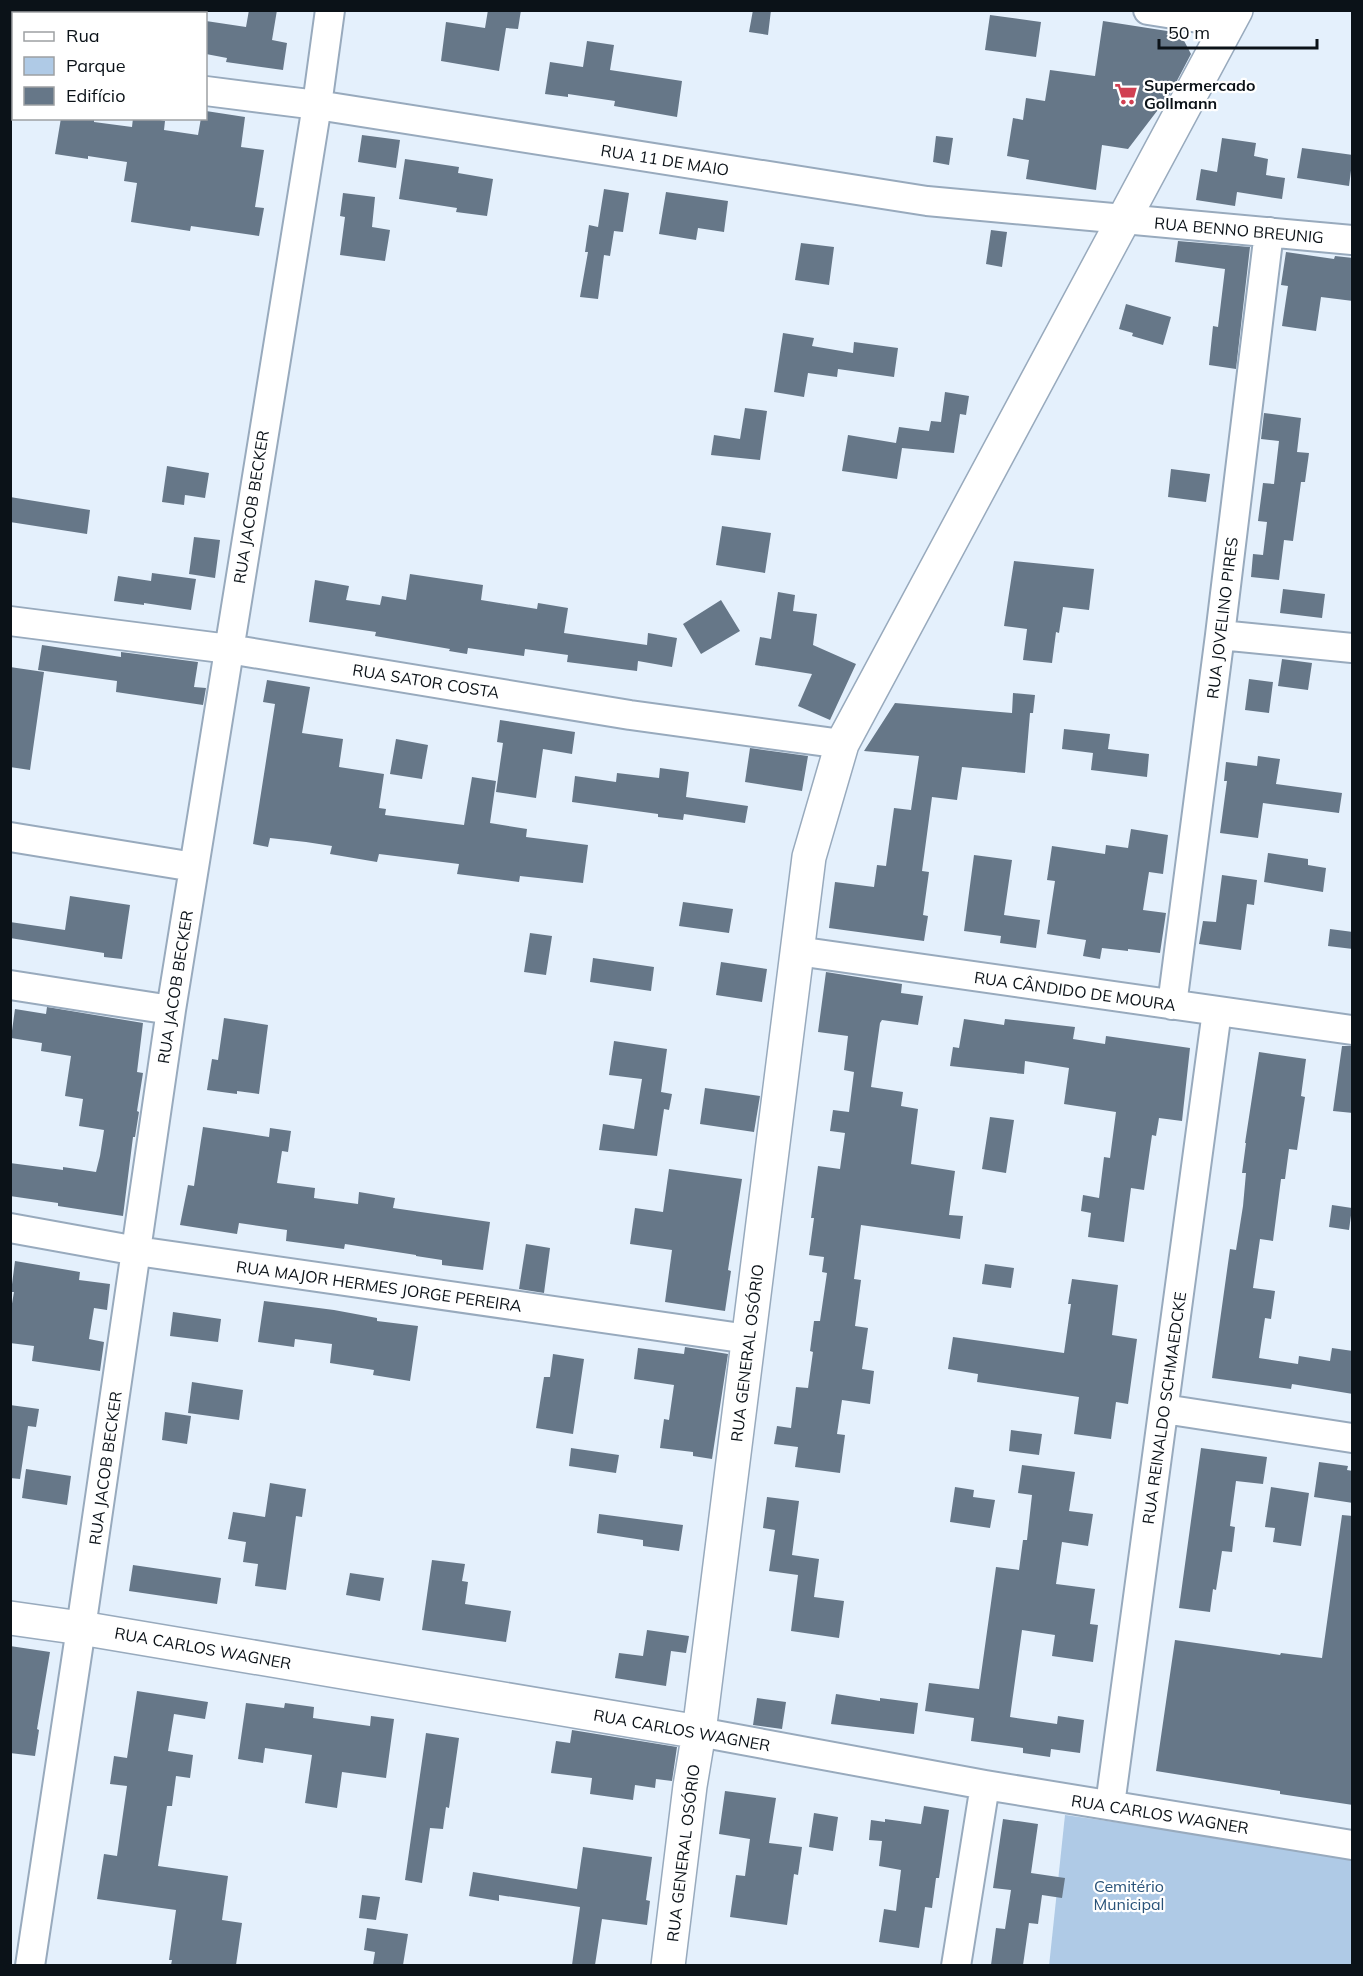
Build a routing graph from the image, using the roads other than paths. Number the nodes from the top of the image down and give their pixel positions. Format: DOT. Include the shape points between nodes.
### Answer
graph roads {
  1 [pos="330,10"];
  2 [pos="1148,10"];
  3 [pos="1233,17"];
  4 [pos="207,91"];
  5 [pos="317,105"];
  6 [pos="1125,219"];
  7 [pos="1269,232"];
  8 [pos="1353,240"];
  9 [pos="10,621"];
  10 [pos="1220,635"];
  11 [pos="1353,648"];
  12 [pos="229,649"];
  13 [pos="842,744"];
  14 [pos="10,837"];
  15 [pos="194,867"];
  16 [pos="797,951"];
  17 [pos="10,986"];
  18 [pos="1172,1005"];
  19 [pos="171,1010"];
  20 [pos="1217,1011"];
  21 [pos="1353,1030"];
  22 [pos="10,1228"];
  23 [pos="137,1251"];
  24 [pos="748,1339"];
  25 [pos="1164,1409"];
  26 [pos="1353,1438"];
  27 [pos="10,1618"];
  28 [pos="81,1628"];
  29 [pos="699,1732"];
  30 [pos="985,1785"];
  31 [pos="1110,1805"];
  32 [pos="1353,1845"];
  33 [pos="30,1965"];
  34 [pos="668,1965"];
  35 [pos="956,1965"];
  1 -- 5 [label="street, RUA JACOB BECKER"];
  2 -- 3 [label="street"];
  3 -- 6 [label="main road, RUA GENERAL OSÓRIO"];
  4 -- 5 [label="street, RUA 11 DE MAIO"];
  5 -- 6 [label="street, RUA 11 DE MAIO" via="927,201"];
  5 -- 12 [label="street, RUA JACOB BECKER"];
  6 -- 7 [label="street, RUA BENNO BREUNIG"];
  6 -- 13 [label="main road, RUA GENERAL OSÓRIO"];
  7 -- 8 [label="street, RUA BENNO BREUNIG"];
  7 -- 10 [label="street, RUA JOVELINO PIRES"];
  9 -- 12 [label="street, RUA SATOR COSTA"];
  10 -- 11 [label="street"];
  10 -- 18 [label="street, RUA JOVELINO PIRES"];
  12 -- 13 [label="street, RUA SATOR COSTA" via="630,715"];
  12 -- 15 [label="street, RUA JACOB BECKER"];
  13 -- 16 [label="main road, RUA GENERAL OSÓRIO" via="809,857"];
  14 -- 15 [label="street"];
  15 -- 19 [label="street, RUA JACOB BECKER"];
  16 -- 18 [label="street, RUA CÂNDIDO DE MOURA"];
  16 -- 24 [label="main road, RUA GENERAL OSÓRIO"];
  17 -- 19 [label="street"];
  18 -- 20 [label="street, RUA CÂNDIDO DE MOURA"];
  19 -- 23 [label="street, RUA JACOB BECKER"];
  20 -- 21 [label="street, RUA CÂNDIDO DE MOURA"];
  20 -- 25 [label="street, RUA REINALDO SCHMAEDCKE"];
  22 -- 23 [label="street, RUA MAJOR HERMES JORGE PEREIRA"];
  23 -- 24 [label="street, RUA MAJOR HERMES JORGE PEREIRA"];
  23 -- 28 [label="street, RUA JACOB BECKER"];
  24 -- 29 [label="main road, RUA GENERAL OSÓRIO"];
  25 -- 26 [label="street"];
  25 -- 31 [label="street, RUA REINALDO SCHMAEDCKE"];
  27 -- 28 [label="main road, RUA CARLOS WAGNER"];
  28 -- 29 [label="main road, RUA CARLOS WAGNER"];
  28 -- 33 [label="street, RUA JACOB BECKER"];
  29 -- 30 [label="street, RUA CARLOS WAGNER"];
  29 -- 34 [label="main road, RUA GENERAL OSÓRIO"];
  30 -- 31 [label="street, RUA CARLOS WAGNER"];
  30 -- 35 [label="street"];
  31 -- 32 [label="street, RUA CARLOS WAGNER"];
}
